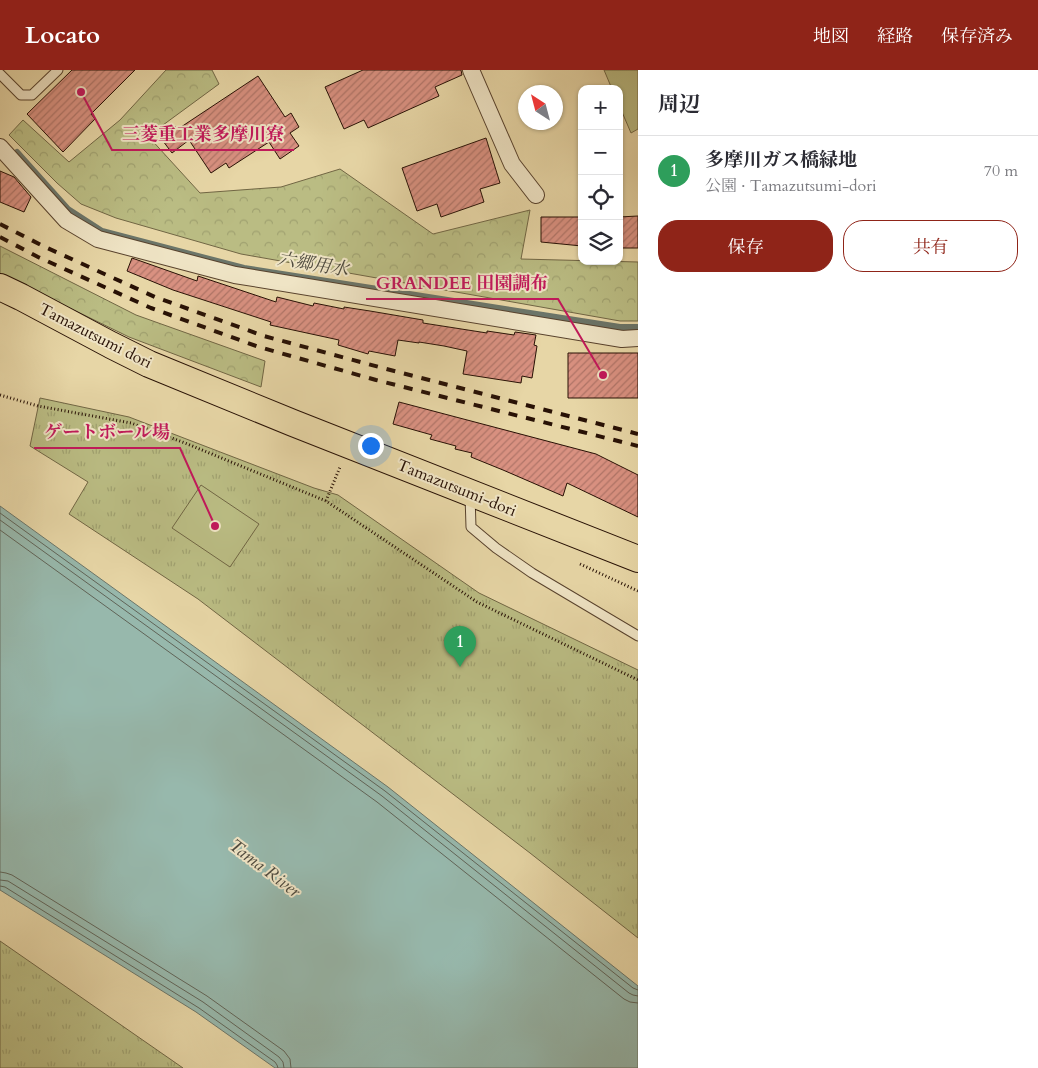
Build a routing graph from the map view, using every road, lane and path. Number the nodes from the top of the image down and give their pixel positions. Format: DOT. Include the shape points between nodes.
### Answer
graph roads {
  1 [pos="58,70"];
  2 [pos="471,70"];
  3 [pos="0,74"];
  4 [pos="0,147"];
  5 [pos="536,195"];
  6 [pos="0,287"];
  7 [pos="638,338"];
  8 [pos="0,395"];
  9 [pos="341,465"];
  10 [pos="470,492"];
  11 [pos="326,501"];
  12 [pos="638,559"];
  13 [pos="638,636"];
  14 [pos="638,680"];
  1 -- 3 [label="lane" via="32,94 21,95"];
  2 -- 5 [label="street" via="512,164"];
  4 -- 7 [label="street" via="66,220 98,239 235,275 622,339"];
  6 -- 10 [label="main road, Tamazutsumi dori" via="149,364"];
  8 -- 11 [label="path" via="38,406 131,423"];
  9 -- 11 [label="path"];
  10 -- 12 [label="main road, Tamazutsumi-dori"];
  10 -- 13 [label="lane" via="471,527 532,573"];
  11 -- 14 [label="path" via="477,602"];
}
